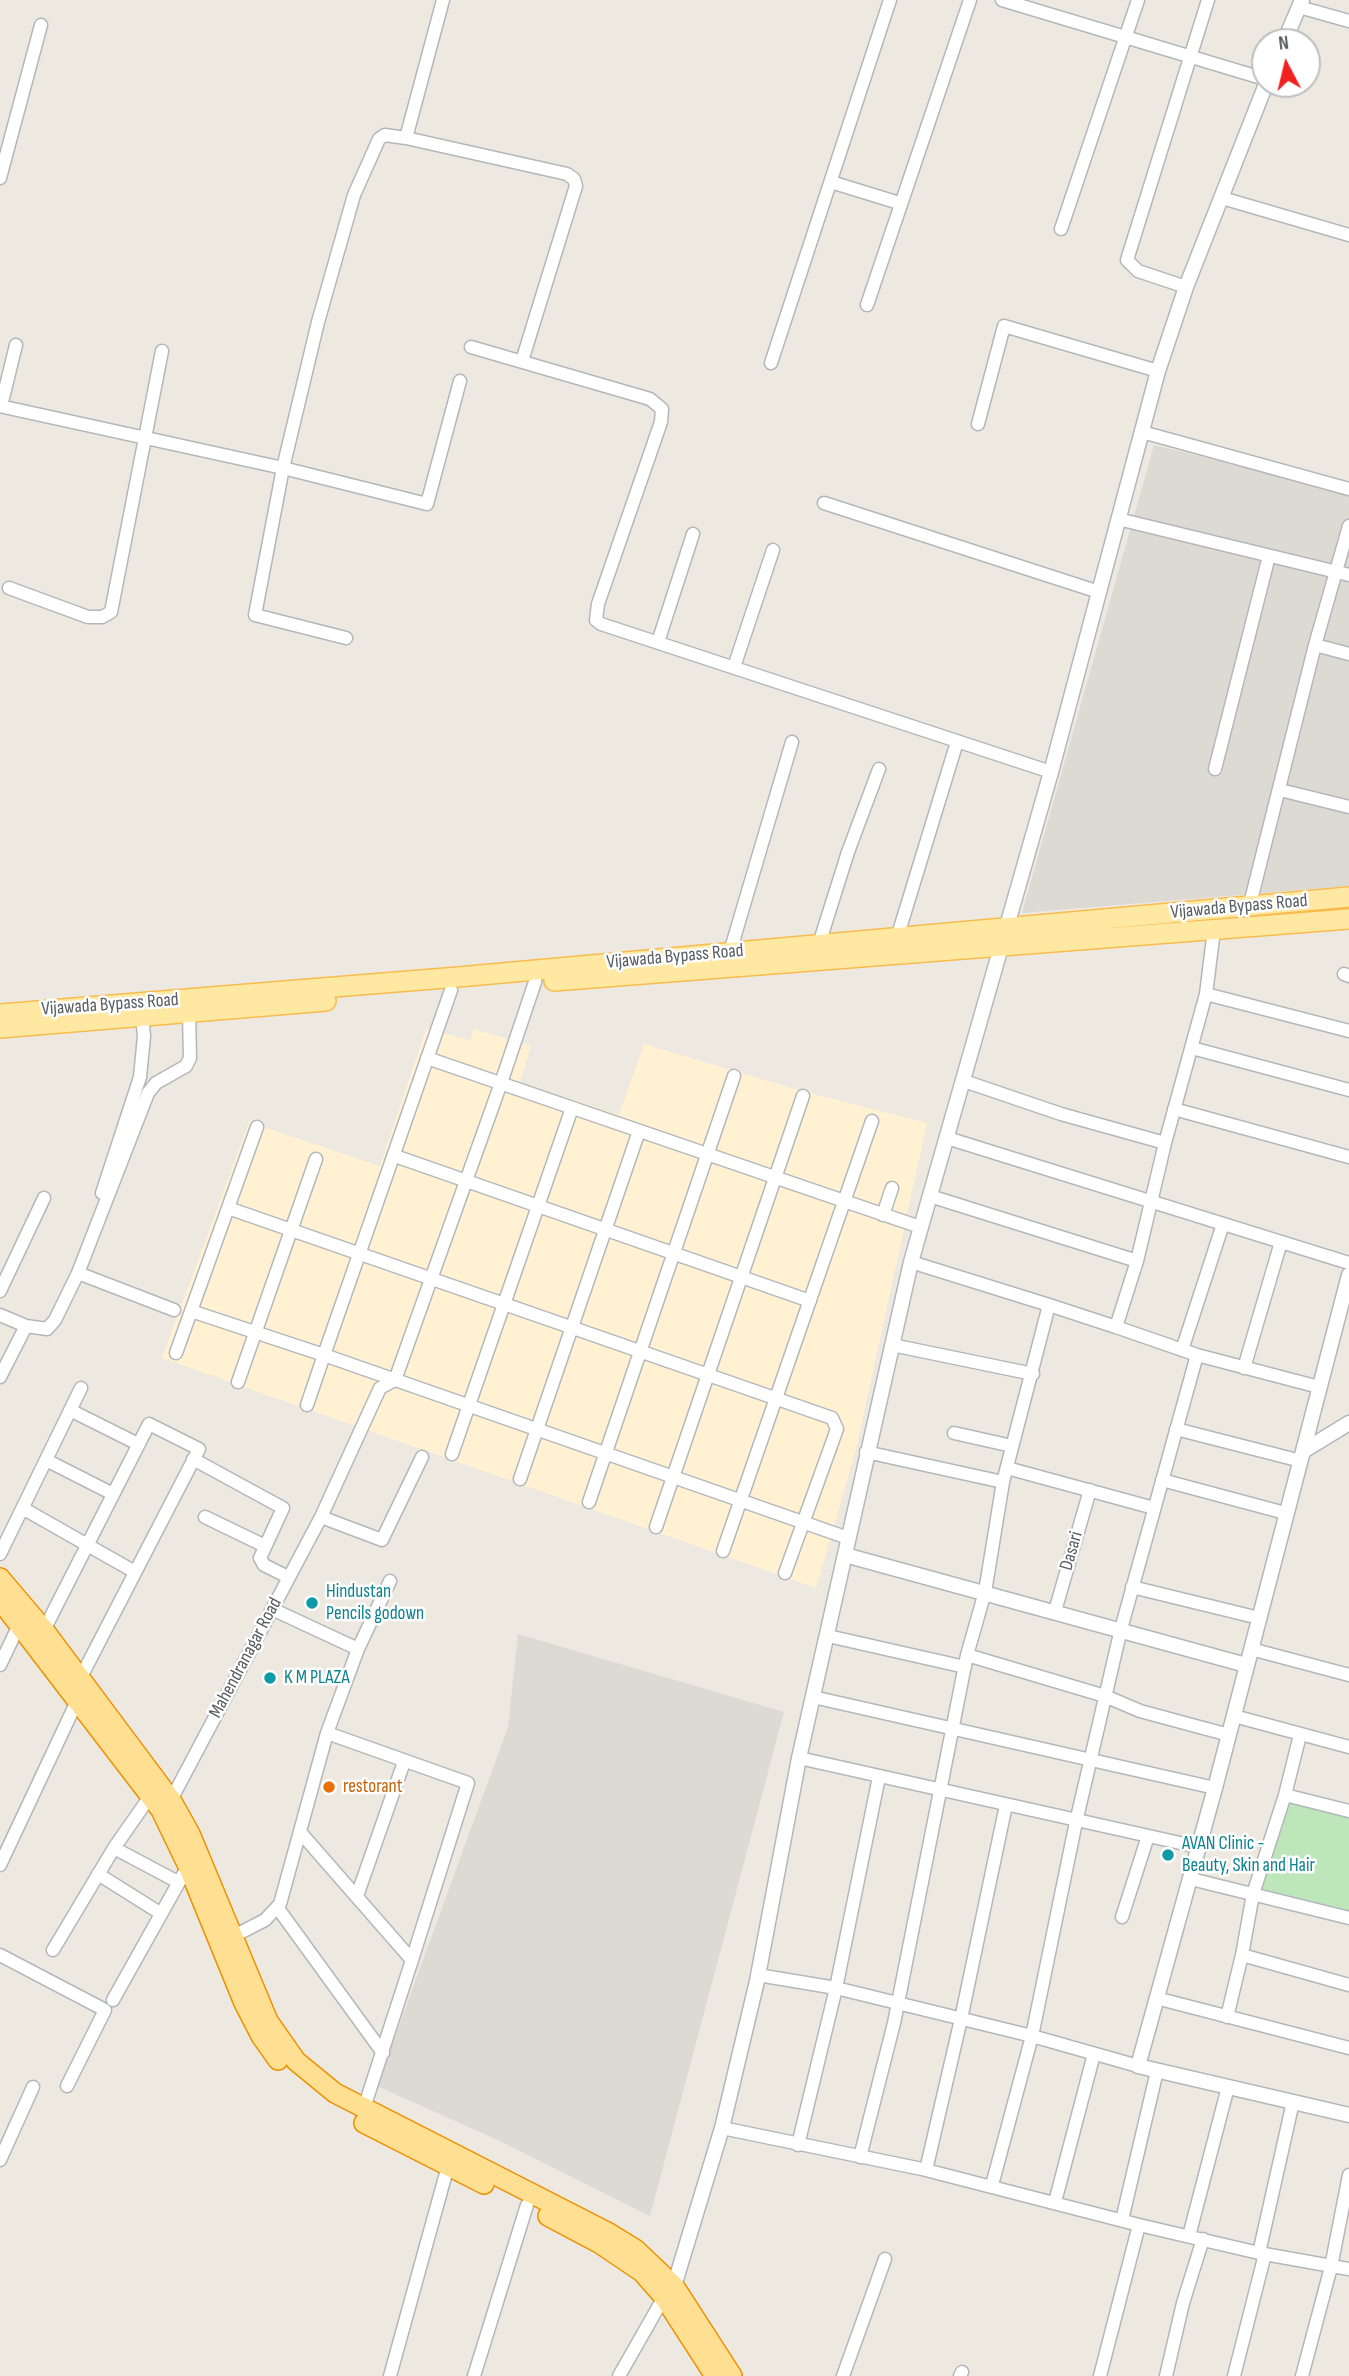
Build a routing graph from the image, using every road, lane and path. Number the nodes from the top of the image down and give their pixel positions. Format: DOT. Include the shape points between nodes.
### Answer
graph roads {
  1 [pos="443,0"];
  2 [pos="890,0"];
  3 [pos="970,0"];
  4 [pos="1002,0"];
  5 [pos="1138,0"];
  6 [pos="1208,0"];
  7 [pos="1301,4"];
  8 [pos="1046,6"];
  9 [pos="1349,21"];
  10 [pos="41,24"];
  11 [pos="1290,28"];
  12 [pos="1128,36"];
  13 [pos="1191,58"];
  14 [pos="1251,75"];
  15 [pos="1261,98"];
  16 [pos="406,138"];
  17 [pos="0,178"];
  18 [pos="831,182"];
  19 [pos="1222,198"];
  20 [pos="899,203"];
  21 [pos="1061,229"];
  22 [pos="1349,235"];
  23 [pos="1186,287"];
  24 [pos="867,305"];
  25 [pos="16,345"];
  26 [pos="471,347"];
  27 [pos="162,351"];
  28 [pos="522,362"];
  29 [pos="771,363"];
  30 [pos="1158,370"];
  31 [pos="460,381"];
  32 [pos="1,406"];
  33 [pos="978,424"];
  34 [pos="1142,432"];
  35 [pos="144,439"];
  36 [pos="283,468"];
  37 [pos="1349,489"];
  38 [pos="824,503"];
  39 [pos="1118,519"];
  40 [pos="1349,526"];
  41 [pos="693,534"];
  42 [pos="773,550"];
  43 [pos="1269,556"];
  44 [pos="1344,574"];
  45 [pos="9,588"];
  46 [pos="1099,592"];
  47 [pos="346,638"];
  48 [pos="658,642"];
  49 [pos="1315,645"];
  50 [pos="1349,654"];
  51 [pos="734,667"];
  52 [pos="792,742"];
  53 [pos="957,742"];
  54 [pos="879,769"];
  55 [pos="1215,769"];
  56 [pos="1051,772"];
  57 [pos="1280,790"];
  58 [pos="1349,807"];
  59 [pos="1349,897"];
  60 [pos="1250,904"];
  61 [pos="1349,919"];
  62 [pos="1214,930"];
  63 [pos="1004,937"];
  64 [pos="897,938"];
  65 [pos="818,944"];
  66 [pos="730,951"];
  67 [pos="536,976"];
  68 [pos="452,990"];
  69 [pos="1206,994"];
  70 [pos="189,1013"];
  71 [pos="0,1014"];
  72 [pos="142,1017"];
  73 [pos="0,1028"];
  74 [pos="1349,1031"];
  75 [pos="1192,1048"];
  76 [pos="427,1058"];
  77 [pos="734,1076"];
  78 [pos="964,1081"];
  79 [pos="500,1083"];
  80 [pos="1349,1090"];
  81 [pos="803,1096"];
  82 [pos="572,1108"];
  83 [pos="1174,1109"];
  84 [pos="873,1121"];
  85 [pos="257,1127"];
  86 [pos="639,1131"];
  87 [pos="947,1138"];
  88 [pos="1165,1143"];
  89 [pos="708,1154"];
  90 [pos="395,1156"];
  91 [pos="1349,1157"];
  92 [pos="316,1159"];
  93 [pos="774,1177"];
  94 [pos="466,1181"];
  95 [pos="892,1188"];
  96 [pos="102,1193"];
  97 [pos="930,1196"];
  98 [pos="44,1198"];
  99 [pos="845,1202"];
  100 [pos="1150,1203"];
  101 [pos="538,1206"];
  102 [pos="228,1208"];
  103 [pos="883,1215"];
  104 [pos="1223,1224"];
  105 [pos="920,1227"];
  106 [pos="605,1228"];
  107 [pos="291,1230"];
  108 [pos="1281,1242"];
  109 [pos="674,1253"];
  110 [pos="360,1255"];
  111 [pos="1137,1261"];
  112 [pos="911,1262"];
  113 [pos="1349,1263"];
  114 [pos="78,1273"];
  115 [pos="1349,1275"];
  116 [pos="740,1277"];
  117 [pos="432,1279"];
  118 [pos="0,1291"];
  119 [pos="810,1301"];
  120 [pos="506,1303"];
  121 [pos="1347,1303"];
  122 [pos="1049,1305"];
  123 [pos="174,1310"];
  124 [pos="191,1311"];
  125 [pos="0,1315"];
  126 [pos="26,1326"];
  127 [pos="572,1327"];
  128 [pos="1116,1327"];
  129 [pos="257,1332"];
  130 [pos="892,1345"];
  131 [pos="1182,1350"];
  132 [pos="176,1353"];
  133 [pos="641,1353"];
  134 [pos="324,1354"];
  135 [pos="1197,1355"];
  136 [pos="1244,1368"];
  137 [pos="1033,1374"];
  138 [pos="706,1375"];
  139 [pos="0,1377"];
  140 [pos="395,1380"];
  141 [pos="238,1382"];
  142 [pos="1319,1387"];
  143 [pos="80,1388"];
  144 [pos="775,1399"];
  145 [pos="307,1405"];
  146 [pos="468,1407"];
  147 [pos="70,1410"];
  148 [pos="1349,1423"];
  149 [pos="1176,1429"];
  150 [pos="535,1431"];
  151 [pos="954,1433"];
  152 [pos="138,1444"];
  153 [pos="1012,1446"];
  154 [pos="866,1452"];
  155 [pos="452,1454"];
  156 [pos="605,1455"];
  157 [pos="1303,1456"];
  158 [pos="422,1457"];
  159 [pos="193,1459"];
  160 [pos="47,1460"];
  161 [pos="1007,1468"];
  162 [pos="671,1477"];
  163 [pos="520,1479"];
  164 [pos="1162,1480"];
  165 [pos="1003,1482"];
  166 [pos="1090,1490"];
  167 [pos="113,1494"];
  168 [pos="739,1500"];
  169 [pos="589,1502"];
  170 [pos="1154,1508"];
  171 [pos="23,1509"];
  172 [pos="1285,1513"];
  173 [pos="205,1517"];
  174 [pos="321,1517"];
  175 [pos="804,1523"];
  176 [pos="656,1527"];
  177 [pos="848,1538"];
  178 [pos="89,1545"];
  179 [pos="265,1546"];
  180 [pos="723,1551"];
  181 [pos="0,1554"];
  182 [pos="845,1556"];
  183 [pos="135,1572"];
  184 [pos="785,1573"];
  185 [pos="288,1577"];
  186 [pos="0,1578"];
  187 [pos="390,1581"];
  188 [pos="1132,1587"];
  189 [pos="985,1591"];
  190 [pos="0,1600"];
  191 [pos="272,1609"];
  192 [pos="1055,1611"];
  193 [pos="1259,1618"];
  194 [pos="20,1623"];
  195 [pos="1121,1629"];
  196 [pos="44,1630"];
  197 [pos="828,1636"];
  198 [pos="358,1649"];
  199 [pos="1251,1649"];
  200 [pos="966,1661"];
  201 [pos="0,1665"];
  202 [pos="1246,1665"];
  203 [pos="1349,1675"];
  204 [pos="80,1679"];
  205 [pos="1105,1696"];
  206 [pos="813,1697"];
  207 [pos="78,1699"];
  208 [pos="1234,1716"];
  209 [pos="954,1727"];
  210 [pos="327,1733"];
  211 [pos="1229,1735"];
  212 [pos="1300,1735"];
  213 [pos="1349,1747"];
  214 [pos="799,1758"];
  215 [pos="1091,1761"];
  216 [pos="404,1762"];
  217 [pos="879,1777"];
  218 [pos="1215,1788"];
  219 [pos="941,1790"];
  220 [pos="1285,1795"];
  221 [pos="152,1796"];
  222 [pos="171,1800"];
  223 [pos="1006,1805"];
  224 [pos="1349,1811"];
  225 [pos="1076,1822"];
  226 [pos="300,1832"];
  227 [pos="1148,1836"];
  228 [pos="1198,1847"];
  229 [pos="114,1848"];
  230 [pos="0,1865"];
  231 [pos="98,1874"];
  232 [pos="183,1874"];
  233 [pos="1191,1879"];
  234 [pos="1253,1894"];
  235 [pos="357,1896"];
  236 [pos="277,1908"];
  237 [pos="160,1913"];
  238 [pos="1122,1917"];
  239 [pos="1349,1918"];
  240 [pos="232,1937"];
  241 [pos="53,1950"];
  242 [pos="0,1955"];
  243 [pos="1242,1955"];
  244 [pos="412,1960"];
  245 [pos="758,1975"];
  246 [pos="1349,1985"];
  247 [pos="836,1988"];
  248 [pos="1156,1998"];
  249 [pos="113,2000"];
  250 [pos="898,2003"];
  251 [pos="1227,2017"];
  252 [pos="961,2019"];
  253 [pos="1032,2036"];
  254 [pos="1349,2048"];
  255 [pos="383,2053"];
  256 [pos="1094,2054"];
  257 [pos="1138,2066"];
  258 [pos="1157,2071"];
  259 [pos="67,2086"];
  260 [pos="33,2087"];
  261 [pos="1228,2087"];
  262 [pos="1293,2102"];
  263 [pos="364,2108"];
  264 [pos="1349,2115"];
  265 [pos="722,2128"];
  266 [pos="798,2145"];
  267 [pos="860,2157"];
  268 [pos="0,2160"];
  269 [pos="448,2166"];
  270 [pos="926,2170"];
  271 [pos="1349,2175"];
  272 [pos="992,2185"];
  273 [pos="1055,2202"];
  274 [pos="527,2205"];
  275 [pos="1122,2220"];
  276 [pos="1139,2225"];
  277 [pos="1189,2236"];
  278 [pos="1203,2239"];
  279 [pos="1262,2253"];
  280 [pos="885,2259"];
  281 [pos="1331,2267"];
  282 [pos="1349,2269"];
  283 [pos="669,2291"];
  284 [pos="390,2376"];
  285 [pos="474,2376"];
  286 [pos="620,2376"];
  287 [pos="715,2376"];
  288 [pos="732,2376"];
  289 [pos="843,2376"];
  290 [pos="1100,2376"];
  291 [pos="1166,2376"];
  292 [pos="1234,2376"];
  293 [pos="1302,2376"];
  1 -- 16 [label="street"];
  2 -- 18 [label="street"];
  3 -- 20 [label="street"];
  4 -- 8 [label="street"];
  5 -- 12 [label="street"];
  6 -- 13 [label="street"];
  7 -- 9 [label="street"];
  7 -- 11 [label="street"];
  8 -- 12 [label="street"];
  10 -- 17 [label="street"];
  12 -- 13 [label="street"];
  12 -- 21 [label="street"];
  13 -- 14 [label="street"];
  13 -- 23 [label="street" via="1127,260 1139,271"];
  15 -- 19 [label="street"];
  16 -- 28 [label="street" via="574,179 575,194"];
  16 -- 36 [label="street" via="385,135 379,139 354,195 317,322"];
  18 -- 20 [label="street"];
  18 -- 29 [label="street"];
  19 -- 22 [label="street"];
  19 -- 23 [label="street"];
  20 -- 24 [label="street"];
  23 -- 30 [label="street"];
  25 -- 32 [label="street"];
  26 -- 28 [label="street"];
  27 -- 35 [label="street"];
  28 -- 48 [label="street" via="650,399 662,409 596,613 601,624"];
  30 -- 33 [label="street" via="1004,326"];
  30 -- 34 [label="street"];
  31 -- 36 [label="street" via="427,504"];
  32 -- 35 [label="street"];
  34 -- 37 [label="street"];
  34 -- 39 [label="street"];
  35 -- 36 [label="street"];
  35 -- 45 [label="street" via="111,612 88,617"];
  36 -- 47 [label="street" via="255,615"];
  38 -- 46 [label="street"];
  39 -- 43 [label="street"];
  39 -- 46 [label="street"];
  40 -- 44 [label="street"];
  41 -- 48 [label="street"];
  42 -- 51 [label="street"];
  43 -- 44 [label="street"];
  43 -- 55 [label="street"];
  44 -- 49 [label="street"];
  46 -- 56 [label="street"];
  48 -- 51 [label="street"];
  49 -- 50 [label="street"];
  49 -- 57 [label="street"];
  51 -- 53 [label="street"];
  52 -- 66 [label="street"];
  53 -- 56 [label="street"];
  53 -- 64 [label="street"];
  54 -- 65 [label="street"];
  56 -- 63 [label="street"];
  57 -- 58 [label="street"];
  57 -- 60 [label="street"];
  59 -- 60 [label="main road, Vijawada Bypass Road"];
  60 -- 63 [label="main road, Vijawada Bypass Road"];
  61 -- 62 [label="main road, Vijawada Bypass Road"];
  62 -- 63 [label="main road, Vijawada Bypass Road"];
  62 -- 69 [label="street"];
  63 -- 64 [label="main road, Vijawada Bypass Road"];
  63 -- 67 [label="main road, Vijawada Bypass Road"];
  63 -- 78 [label="street"];
  64 -- 65 [label="main road, Vijawada Bypass Road"];
  65 -- 66 [label="main road, Vijawada Bypass Road"];
  66 -- 67 [label="main road, Vijawada Bypass Road"];
  67 -- 68 [label="main road, Vijawada Bypass Road"];
  67 -- 71 [label="main road, Vijawada Bypass Road"];
  67 -- 79 [label="street"];
  68 -- 70 [label="main road, Vijawada Bypass Road"];
  68 -- 76 [label="street"];
  69 -- 74 [label="street"];
  69 -- 75 [label="street"];
  70 -- 72 [label="main road, Vijawada Bypass Road"];
  70 -- 114 [label="street" via="190,1058 186,1066 156,1083 148,1093"];
  72 -- 73 [label="main road, Vijawada Bypass Road"];
  72 -- 96 [label="street" via="140,1077"];
  75 -- 80 [label="street"];
  75 -- 83 [label="street"];
  76 -- 79 [label="street"];
  76 -- 90 [label="street"];
  77 -- 89 [label="street"];
  78 -- 87 [label="street"];
  78 -- 88 [label="street"];
  79 -- 82 [label="street"];
  79 -- 94 [label="street"];
  81 -- 93 [label="street"];
  82 -- 86 [label="street"];
  82 -- 101 [label="street"];
  83 -- 88 [label="street"];
  83 -- 91 [label="street"];
  84 -- 99 [label="street"];
  85 -- 102 [label="street"];
  86 -- 89 [label="street"];
  86 -- 106 [label="street"];
  87 -- 97 [label="street"];
  87 -- 100 [label="street"];
  88 -- 100 [label="street"];
  89 -- 93 [label="street"];
  89 -- 109 [label="street"];
  90 -- 94 [label="street"];
  90 -- 110 [label="street"];
  92 -- 107 [label="street"];
  93 -- 99 [label="street"];
  93 -- 116 [label="street"];
  94 -- 101 [label="street"];
  94 -- 117 [label="street"];
  95 -- 103 [label="street"];
  97 -- 105 [label="street"];
  97 -- 111 [label="street"];
  98 -- 118 [label="street"];
  99 -- 103 [label="street"];
  99 -- 119 [label="street"];
  100 -- 104 [label="street"];
  100 -- 111 [label="street"];
  101 -- 106 [label="street"];
  101 -- 120 [label="street"];
  102 -- 107 [label="street"];
  102 -- 124 [label="street"];
  103 -- 105 [label="street"];
  104 -- 108 [label="street"];
  104 -- 131 [label="street"];
  105 -- 112 [label="street"];
  106 -- 109 [label="street"];
  106 -- 127 [label="street"];
  107 -- 110 [label="street"];
  107 -- 129 [label="street"];
  108 -- 113 [label="street"];
  108 -- 136 [label="street"];
  109 -- 116 [label="street"];
  109 -- 133 [label="street"];
  110 -- 117 [label="street"];
  110 -- 134 [label="street"];
  111 -- 128 [label="street"];
  112 -- 122 [label="street"];
  112 -- 130 [label="street"];
  114 -- 123 [label="street"];
  114 -- 126 [label="street" via="51,1325 40,1330"];
  115 -- 121 [label="street"];
  116 -- 119 [label="street"];
  116 -- 138 [label="street"];
  117 -- 120 [label="street"];
  117 -- 140 [label="street"];
  119 -- 144 [label="street"];
  120 -- 127 [label="street"];
  120 -- 146 [label="street"];
  121 -- 142 [label="street"];
  122 -- 128 [label="street"];
  122 -- 137 [label="street"];
  124 -- 129 [label="street"];
  124 -- 132 [label="street"];
  125 -- 126 [label="street"];
  126 -- 139 [label="street"];
  127 -- 133 [label="street"];
  127 -- 150 [label="street"];
  128 -- 131 [label="street"];
  129 -- 134 [label="street"];
  129 -- 141 [label="street"];
  130 -- 137 [label="street"];
  130 -- 154 [label="street"];
  131 -- 135 [label="street"];
  133 -- 138 [label="street"];
  133 -- 156 [label="street"];
  134 -- 140 [label="street"];
  134 -- 145 [label="street"];
  135 -- 136 [label="street"];
  135 -- 149 [label="street"];
  136 -- 142 [label="street"];
  137 -- 153 [label="street"];
  138 -- 144 [label="street"];
  138 -- 162 [label="street"];
  140 -- 146 [label="street"];
  140 -- 174 [label="street, Mahendranagar Road" via="380,1388"];
  142 -- 157 [label="street"];
  143 -- 147 [label="street"];
  144 -- 168 [label="street"];
  144 -- 175 [label="street" via="836,1423"];
  146 -- 150 [label="street"];
  146 -- 155 [label="street"];
  147 -- 152 [label="street"];
  147 -- 160 [label="street"];
  148 -- 157 [label="street"];
  149 -- 157 [label="street"];
  149 -- 164 [label="street"];
  150 -- 156 [label="street"];
  150 -- 163 [label="street"];
  151 -- 153 [label="street"];
  152 -- 159 [label="street" via="149,1424 199,1449"];
  152 -- 167 [label="street"];
  153 -- 161 [label="street"];
  154 -- 165 [label="street"];
  154 -- 177 [label="street"];
  156 -- 162 [label="street"];
  156 -- 169 [label="street"];
  157 -- 172 [label="street"];
  158 -- 174 [label="street" via="382,1540"];
  159 -- 179 [label="street" via="283,1508"];
  159 -- 183 [label="street"];
  160 -- 167 [label="street"];
  160 -- 171 [label="street"];
  161 -- 165 [label="street"];
  161 -- 166 [label="street"];
  162 -- 168 [label="street"];
  162 -- 176 [label="street"];
  164 -- 170 [label="street"];
  164 -- 172 [label="street"];
  165 -- 189 [label="street"];
  166 -- 170 [label="street"];
  166 -- 192 [label="street, Dasari"];
  167 -- 178 [label="street"];
  168 -- 175 [label="street"];
  168 -- 180 [label="street"];
  170 -- 188 [label="street"];
  171 -- 178 [label="street"];
  171 -- 181 [label="street"];
  172 -- 193 [label="street"];
  173 -- 179 [label="street"];
  174 -- 185 [label="street, Mahendranagar Road"];
  175 -- 177 [label="street"];
  175 -- 184 [label="street"];
  177 -- 182 [label="street"];
  178 -- 183 [label="street"];
  178 -- 196 [label="street"];
  179 -- 185 [label="street" via="261,1562"];
  182 -- 189 [label="street"];
  182 -- 197 [label="street"];
  183 -- 204 [label="street"];
  185 -- 191 [label="street, Mahendranagar Road"];
  186 -- 196 [label="highway"];
  187 -- 198 [label="street"];
  188 -- 193 [label="street"];
  188 -- 195 [label="street"];
  189 -- 192 [label="street"];
  189 -- 200 [label="street"];
  190 -- 194 [label="highway"];
  191 -- 198 [label="street"];
  191 -- 222 [label="street, Mahendranagar Road"];
  192 -- 195 [label="street"];
  193 -- 199 [label="street"];
  194 -- 201 [label="street"];
  194 -- 207 [label="highway"];
  195 -- 202 [label="street"];
  195 -- 205 [label="street"];
  196 -- 204 [label="highway"];
  197 -- 200 [label="street"];
  197 -- 206 [label="street"];
  198 -- 210 [label="street"];
  199 -- 202 [label="street"];
  199 -- 203 [label="street"];
  200 -- 205 [label="street"];
  200 -- 209 [label="street"];
  202 -- 208 [label="street"];
  204 -- 222 [label="highway"];
  205 -- 211 [label="street" via="1140,1711"];
  205 -- 215 [label="street"];
  206 -- 209 [label="street"];
  206 -- 214 [label="street"];
  207 -- 221 [label="highway"];
  207 -- 230 [label="street"];
  208 -- 211 [label="street"];
  208 -- 212 [label="street"];
  209 -- 215 [label="street"];
  209 -- 219 [label="street"];
  210 -- 216 [label="street"];
  210 -- 226 [label="street"];
  211 -- 218 [label="street"];
  212 -- 213 [label="street"];
  212 -- 220 [label="street"];
  214 -- 217 [label="street"];
  214 -- 245 [label="street"];
  215 -- 218 [label="street"];
  215 -- 225 [label="street"];
  216 -- 235 [label="street"];
  216 -- 244 [label="street" via="468,1783"];
  217 -- 219 [label="street"];
  217 -- 247 [label="street"];
  218 -- 228 [label="street"];
  219 -- 223 [label="street"];
  219 -- 250 [label="street"];
  220 -- 224 [label="street"];
  220 -- 234 [label="street"];
  221 -- 229 [label="street"];
  221 -- 232 [label="highway"];
  222 -- 240 [label="highway" via="190,1834"];
  223 -- 225 [label="street"];
  223 -- 252 [label="street"];
  225 -- 227 [label="street"];
  225 -- 253 [label="street"];
  226 -- 235 [label="street"];
  226 -- 236 [label="street"];
  227 -- 228 [label="street"];
  227 -- 238 [label="street"];
  228 -- 233 [label="street"];
  229 -- 231 [label="street"];
  229 -- 232 [label="street"];
  231 -- 237 [label="street"];
  231 -- 241 [label="street"];
  232 -- 237 [label="street"];
  232 -- 269 [label="highway" via="273,2054 327,2102"];
  233 -- 234 [label="street"];
  233 -- 248 [label="street"];
  234 -- 239 [label="street"];
  234 -- 243 [label="street"];
  235 -- 244 [label="street"];
  236 -- 240 [label="street" via="252,1929"];
  236 -- 255 [label="street"];
  237 -- 249 [label="street"];
  240 -- 263 [label="highway" via="281,2043 313,2077"];
  242 -- 259 [label="street" via="105,2010"];
  243 -- 246 [label="street"];
  243 -- 251 [label="street"];
  244 -- 255 [label="street"];
  245 -- 247 [label="street"];
  245 -- 265 [label="street"];
  247 -- 250 [label="street"];
  247 -- 266 [label="street"];
  248 -- 251 [label="street"];
  248 -- 257 [label="street"];
  250 -- 252 [label="street"];
  250 -- 267 [label="street"];
  251 -- 254 [label="street"];
  252 -- 253 [label="street"];
  252 -- 270 [label="street"];
  253 -- 256 [label="street"];
  253 -- 272 [label="street"];
  255 -- 263 [label="street"];
  256 -- 257 [label="street"];
  256 -- 273 [label="street"];
  257 -- 258 [label="street"];
  258 -- 261 [label="street"];
  258 -- 275 [label="street"];
  260 -- 268 [label="street"];
  261 -- 262 [label="street"];
  261 -- 277 [label="street"];
  262 -- 264 [label="street"];
  262 -- 279 [label="street"];
  263 -- 283 [label="highway" via="609,2233 635,2249"];
  265 -- 266 [label="street"];
  265 -- 283 [label="street"];
  266 -- 267 [label="street"];
  267 -- 270 [label="street"];
  269 -- 274 [label="highway"];
  269 -- 284 [label="street"];
  270 -- 272 [label="street"];
  271 -- 281 [label="street"];
  272 -- 273 [label="street"];
  273 -- 275 [label="street"];
  274 -- 283 [label="highway" via="627,2261"];
  274 -- 285 [label="street"];
  275 -- 276 [label="street"];
  276 -- 277 [label="street"];
  276 -- 290 [label="street"];
  277 -- 278 [label="street"];
  278 -- 279 [label="street"];
  278 -- 291 [label="street"];
  279 -- 281 [label="street"];
  279 -- 292 [label="street"];
  280 -- 289 [label="street"];
  281 -- 282 [label="street"];
  281 -- 293 [label="street"];
  283 -- 286 [label="street"];
  283 -- 287 [label="highway"];
  283 -- 288 [label="highway"];
}
